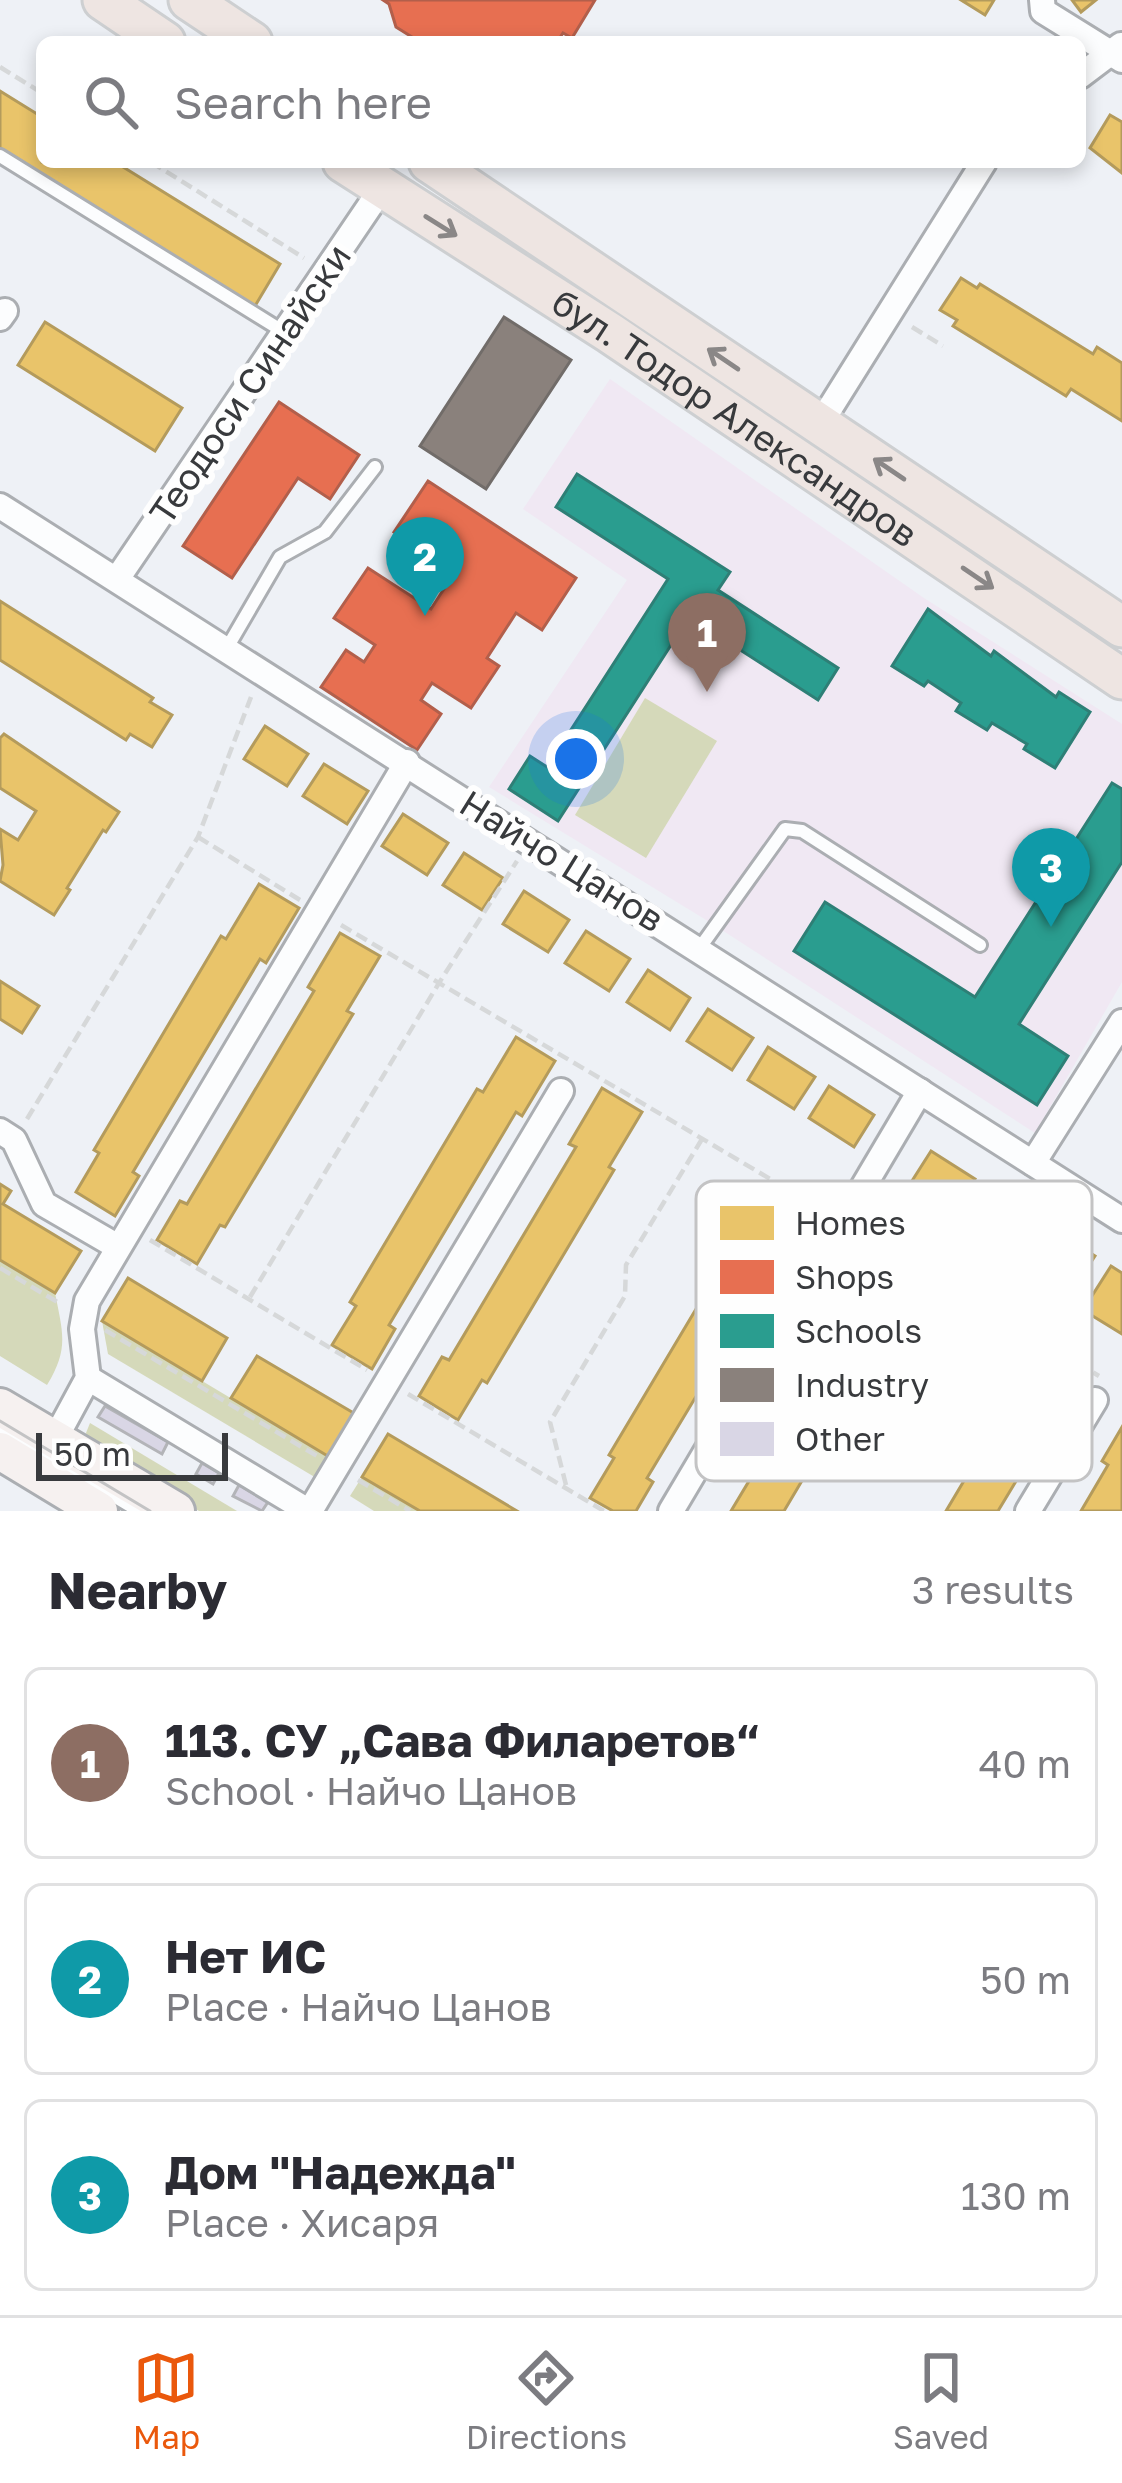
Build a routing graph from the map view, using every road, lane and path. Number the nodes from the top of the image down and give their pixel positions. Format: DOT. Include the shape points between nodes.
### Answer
graph roads {
  1 [pos="104,0"];
  2 [pos="1042,0"];
  3 [pos="196,13"];
  4 [pos="156,36"];
  5 [pos="240,36"];
  6 [pos="1118,52"];
  7 [pos="0,67"];
  8 [pos="1086,72"];
  9 [pos="36,89"];
  10 [pos="0,157"];
  11 [pos="161,168"];
  12 [pos="353,168"];
  13 [pos="438,168"];
  14 [pos="980,168"];
  15 [pos="382,188"];
  16 [pos="326,272"];
  17 [pos="890,313"];
  18 [pos="284,332"];
  19 [pos="943,346"];
  20 [pos="820,424"];
  21 [pos="375,466"];
  22 [pos="0,506"];
  23 [pos="117,579"];
  24 [pos="1122,627"];
  25 [pos="227,648"];
  26 [pos="262,670"];
  27 [pos="1122,679"];
  28 [pos="406,762"];
  29 [pos="198,837"];
  30 [pos="530,842"];
  31 [pos="318,911"];
  32 [pos="980,945"];
  33 [pos="699,949"];
  34 [pos="439,983"];
  35 [pos="1122,1022"];
  36 [pos="561,1091"];
  37 [pos="920,1091"];
  38 [pos="7,1135"];
  39 [pos="702,1138"];
  40 [pos="1033,1163"];
  41 [pos="775,1181"];
  42 [pos="866,1181"];
  43 [pos="1061,1181"];
  44 [pos="1092,1201"];
  45 [pos="1122,1220"];
  46 [pos="118,1247"];
  47 [pos="0,1268"];
  48 [pos="249,1299"];
  49 [pos="82,1316"];
  50 [pos="88,1378"];
  51 [pos="1092,1384"];
  52 [pos="1101,1390"];
  53 [pos="1092,1405"];
  54 [pos="0,1407"];
  55 [pos="0,1428"];
  56 [pos="55,1439"];
  57 [pos="0,1451"];
  58 [pos="337,1467"];
  59 [pos="696,1469"];
  60 [pos="1046,1481"];
  61 [pos="566,1489"];
  62 [pos="99,1511"];
  63 [pos="139,1511"];
  64 [pos="176,1511"];
  65 [pos="309,1511"];
  66 [pos="410,1511"];
  67 [pos="671,1511"];
  68 [pos="1028,1511"];
  1 -- 4 [label="main road"];
  2 -- 6 [label="street" via="1043,10"];
  3 -- 5 [label="main road"];
  6 -- 8 [label="street"];
  7 -- 9 [label="path"];
  10 -- 18 [label="lane"];
  11 -- 16 [label="path"];
  12 -- 15 [label="main road, бул. Тодор Александров"];
  20 -- 13 [label="main road, бул. Тодор Александров, one-way"];
  14 -- 17 [label="street"];
  15 -- 16 [label="street, Теодоси Синайски"];
  15 -- 27 [label="main road, бул. Тодор Александров, one-way" via="610,332"];
  16 -- 18 [label="street, Теодоси Синайски"];
  17 -- 19 [label="path"];
  17 -- 20 [label="street"];
  18 -- 23 [label="street, Теодоси Синайски"];
  24 -- 20 [label="main road, бул. Тодор Александров, one-way"];
  21 -- 25 [label="lane" via="325,532 280,557"];
  22 -- 23 [label="street, Найчо Цанов"];
  23 -- 25 [label="street, Найчо Цанов"];
  25 -- 26 [label="street, Найчо Цанов"];
  26 -- 28 [label="street, Найчо Цанов"];
  26 -- 29 [label="path"];
  28 -- 30 [label="street, Найчо Цанов"];
  28 -- 31 [label="street"];
  29 -- 31 [label="path"];
  29 -- 38 [label="path"];
  30 -- 33 [label="street, Найчо Цанов"];
  30 -- 34 [label="path"];
  31 -- 34 [label="path"];
  31 -- 46 [label="street"];
  32 -- 33 [label="lane" via="802,831 785,830"];
  33 -- 37 [label="street, Найчо Цанов"];
  34 -- 39 [label="path"];
  34 -- 48 [label="path"];
  35 -- 40 [label="street"];
  36 -- 58 [label="street"];
  37 -- 40 [label="street, Найчо Цанов"];
  37 -- 42 [label="street"];
  38 -- 46 [label="street" via="44,1204"];
  39 -- 41 [label="path"];
  39 -- 61 [label="path" via="626,1265 626,1296 550,1422"];
  40 -- 43 [label="street, Найчо Цанов"];
  44 -- 45 [label="street, Найчо Цанов"];
  46 -- 49 [label="street"];
  47 -- 49 [label="path"];
  49 -- 50 [label="street"];
  49 -- 58 [label="path"];
  50 -- 56 [label="street"];
  50 -- 65 [label="street"];
  51 -- 52 [label="path"];
  52 -- 53 [label="street"];
  54 -- 56 [label="street"];
  55 -- 63 [label="lane"];
  56 -- 64 [label="street"];
  57 -- 62 [label="street"];
  58 -- 65 [label="street"];
  58 -- 66 [label="path"];
  59 -- 67 [label="street"];
  60 -- 68 [label="street"];
}
